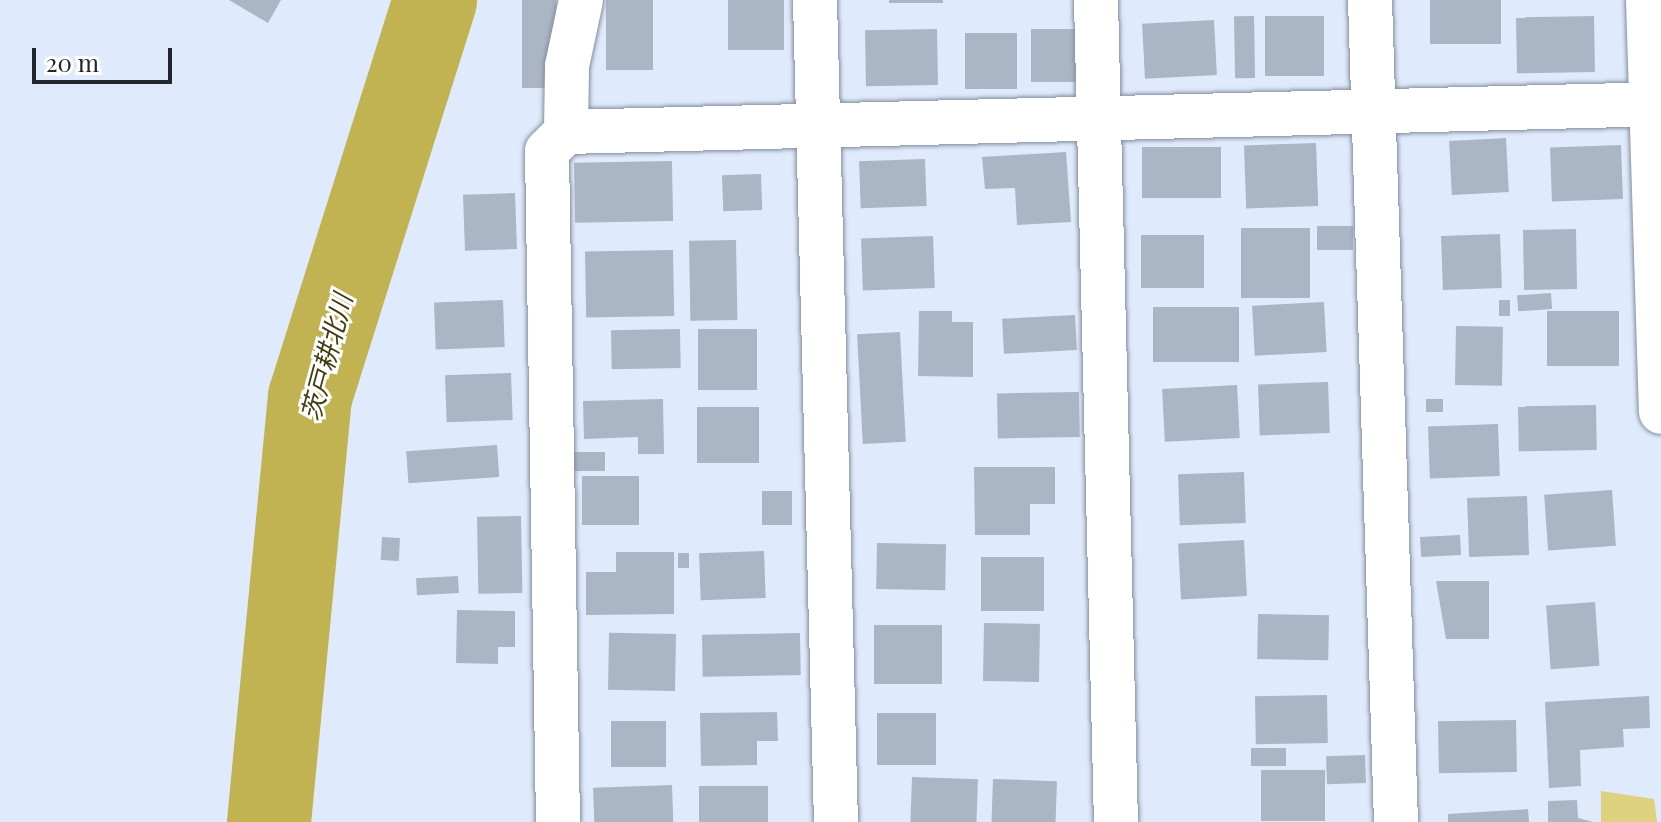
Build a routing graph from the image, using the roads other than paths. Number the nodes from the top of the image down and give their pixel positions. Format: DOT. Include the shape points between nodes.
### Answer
graph roads {
  1 [pos="581,0"];
  2 [pos="815,0"];
  3 [pos="1096,0"];
  4 [pos="1370,0"];
  5 [pos="1648,0"];
  6 [pos="1656,104"];
  7 [pos="1372,112"];
  8 [pos="1099,119"];
  9 [pos="819,127"];
  10 [pos="566,132"];
  11 [pos="1661,412"];
  12 [pos="558,822"];
  13 [pos="836,822"];
  14 [pos="1116,822"];
  15 [pos="1396,822"];
  1 -- 10 [label="street" via="567,66"];
  2 -- 9 [label="street"];
  3 -- 8 [label="street"];
  4 -- 7 [label="street"];
  5 -- 6 [label="street"];
  6 -- 7 [label="street"];
  6 -- 11 [label="street"];
  7 -- 8 [label="street"];
  7 -- 15 [label="street"];
  8 -- 9 [label="street"];
  8 -- 14 [label="street"];
  9 -- 10 [label="street"];
  9 -- 13 [label="street"];
  10 -- 12 [label="street" via="547,151"];
}
